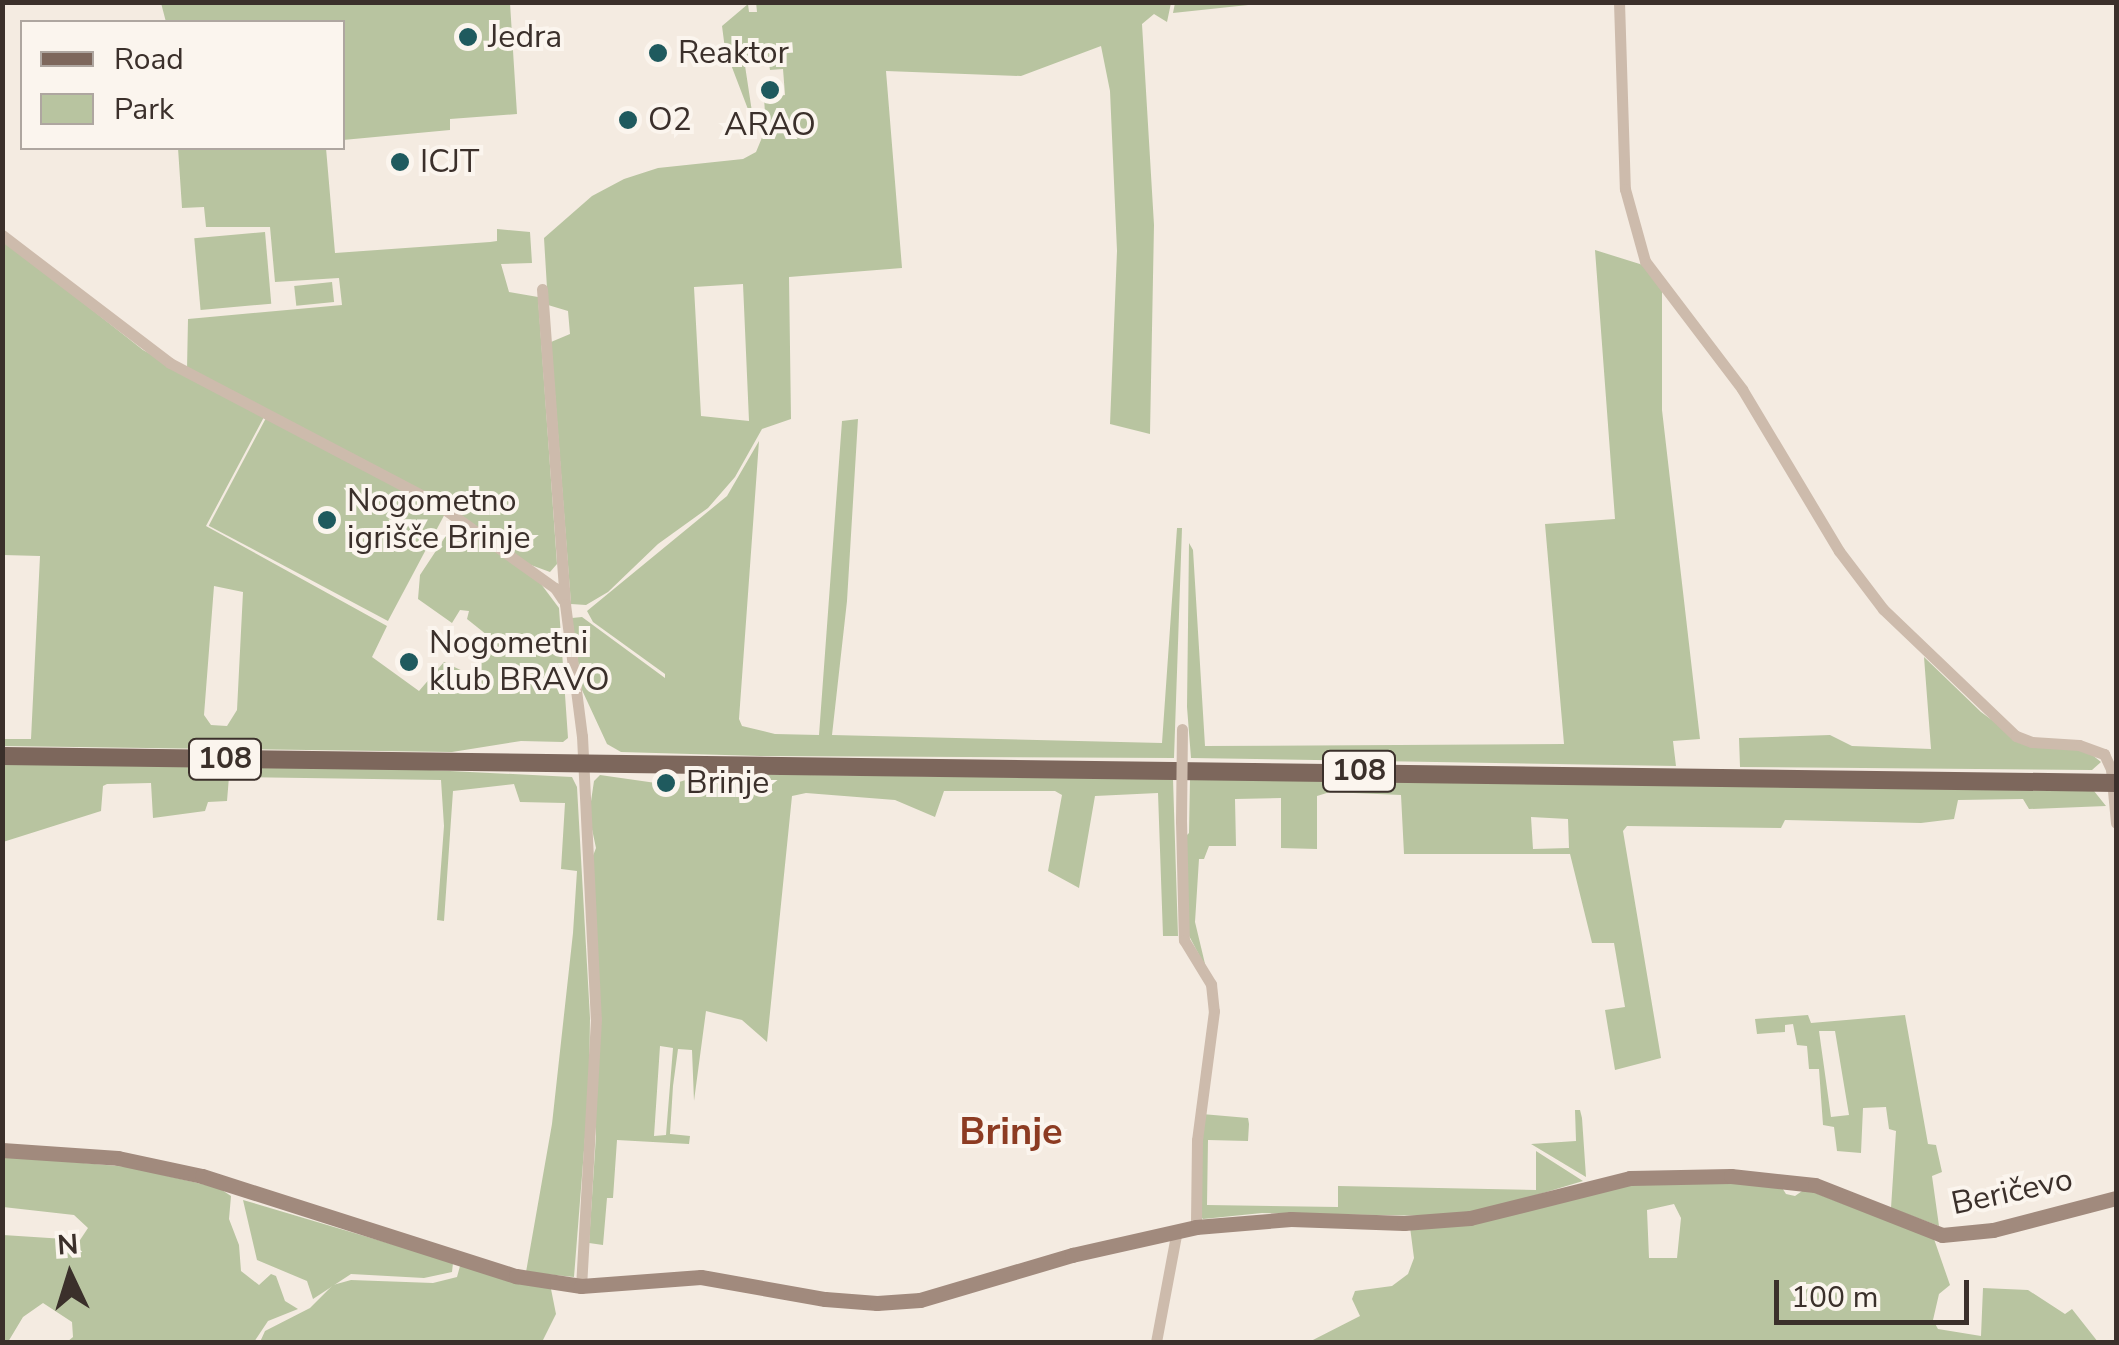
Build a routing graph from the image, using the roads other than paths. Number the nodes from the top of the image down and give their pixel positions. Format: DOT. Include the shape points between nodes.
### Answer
graph roads {
  1 [pos="1619,2"];
  2 [pos="2,235"];
  3 [pos="542,289"];
  4 [pos="565,604"];
  5 [pos="1182,729"];
  6 [pos="2,756"];
  7 [pos="583,762"];
  8 [pos="2115,782"];
  9 [pos="2116,823"];
  10 [pos="2,1150"];
  11 [pos="2116,1198"];
  12 [pos="1196,1227"];
  13 [pos="1177,1230"];
  14 [pos="581,1286"];
  15 [pos="1156,1342"];
  1 -- 8 [label="street" via="1625,189 1645,261 1742,389 1838,551 1883,609 2002,726 2032,742 2094,748 2110,761"];
  2 -- 4 [label="street" via="170,364 433,501 555,588"];
  3 -- 4 [label="street"];
  4 -- 7 [label="street"];
  5 -- 12 [label="street, bridge" via="1184,940 1211,984 1214,1012 1197,1140"];
  6 -- 7 [label="main road, 108"];
  7 -- 8 [label="main road, 108"];
  7 -- 14 [label="street" via="596,1018"];
  8 -- 9 [label="street"];
  10 -- 14 [label="street, Beričevo" via="118,1158 202,1176 479,1265"];
  11 -- 12 [label="street, Beričevo" via="1965,1235 1920,1228 1815,1185 1732,1176 1630,1178 1470,1218"];
  12 -- 13 [label="street, Beričevo"];
  13 -- 14 [label="street, Beričevo" via="920,1300 825,1299 701,1277"];
  13 -- 15 [label="street"];
}
